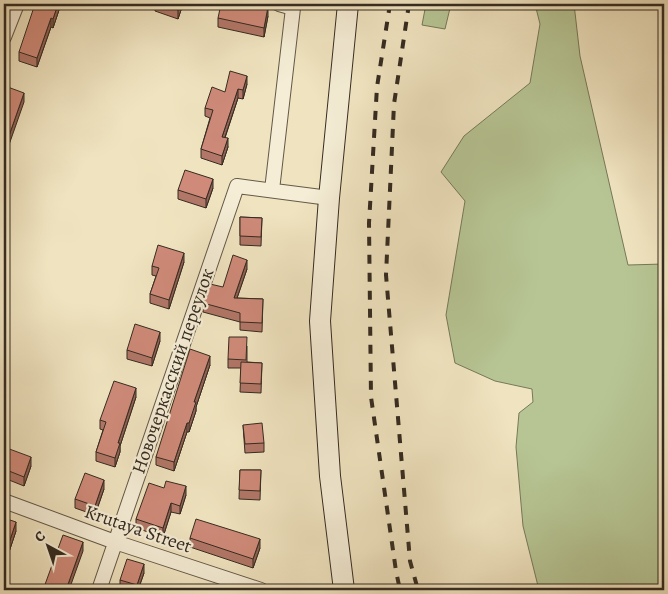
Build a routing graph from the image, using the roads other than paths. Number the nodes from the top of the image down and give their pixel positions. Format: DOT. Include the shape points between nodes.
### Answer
graph roads {
  1 [pos="17,4"];
  2 [pos="279,4"];
  3 [pos="348,4"];
  4 [pos="4,37"];
  5 [pos="272,190"];
  6 [pos="329,198"];
  7 [pos="4,501"];
  8 [pos="115,542"];
  9 [pos="99,590"];
  10 [pos="261,590"];
  11 [pos="344,590"];
  1 -- 4 [label="street"];
  2 -- 5 [label="street" via="293,8"];
  3 -- 6 [label="main road"];
  5 -- 6 [label="street, Новочеркасский переулок"];
  5 -- 8 [label="street, Новочеркасский переулок" via="237,186"];
  6 -- 11 [label="main road" via="320,321 330,476"];
  7 -- 8 [label="street, Krutaya Street"];
  8 -- 9 [label="street, Новочеркасский переулок"];
  8 -- 10 [label="street, Krutaya Street"];
}
